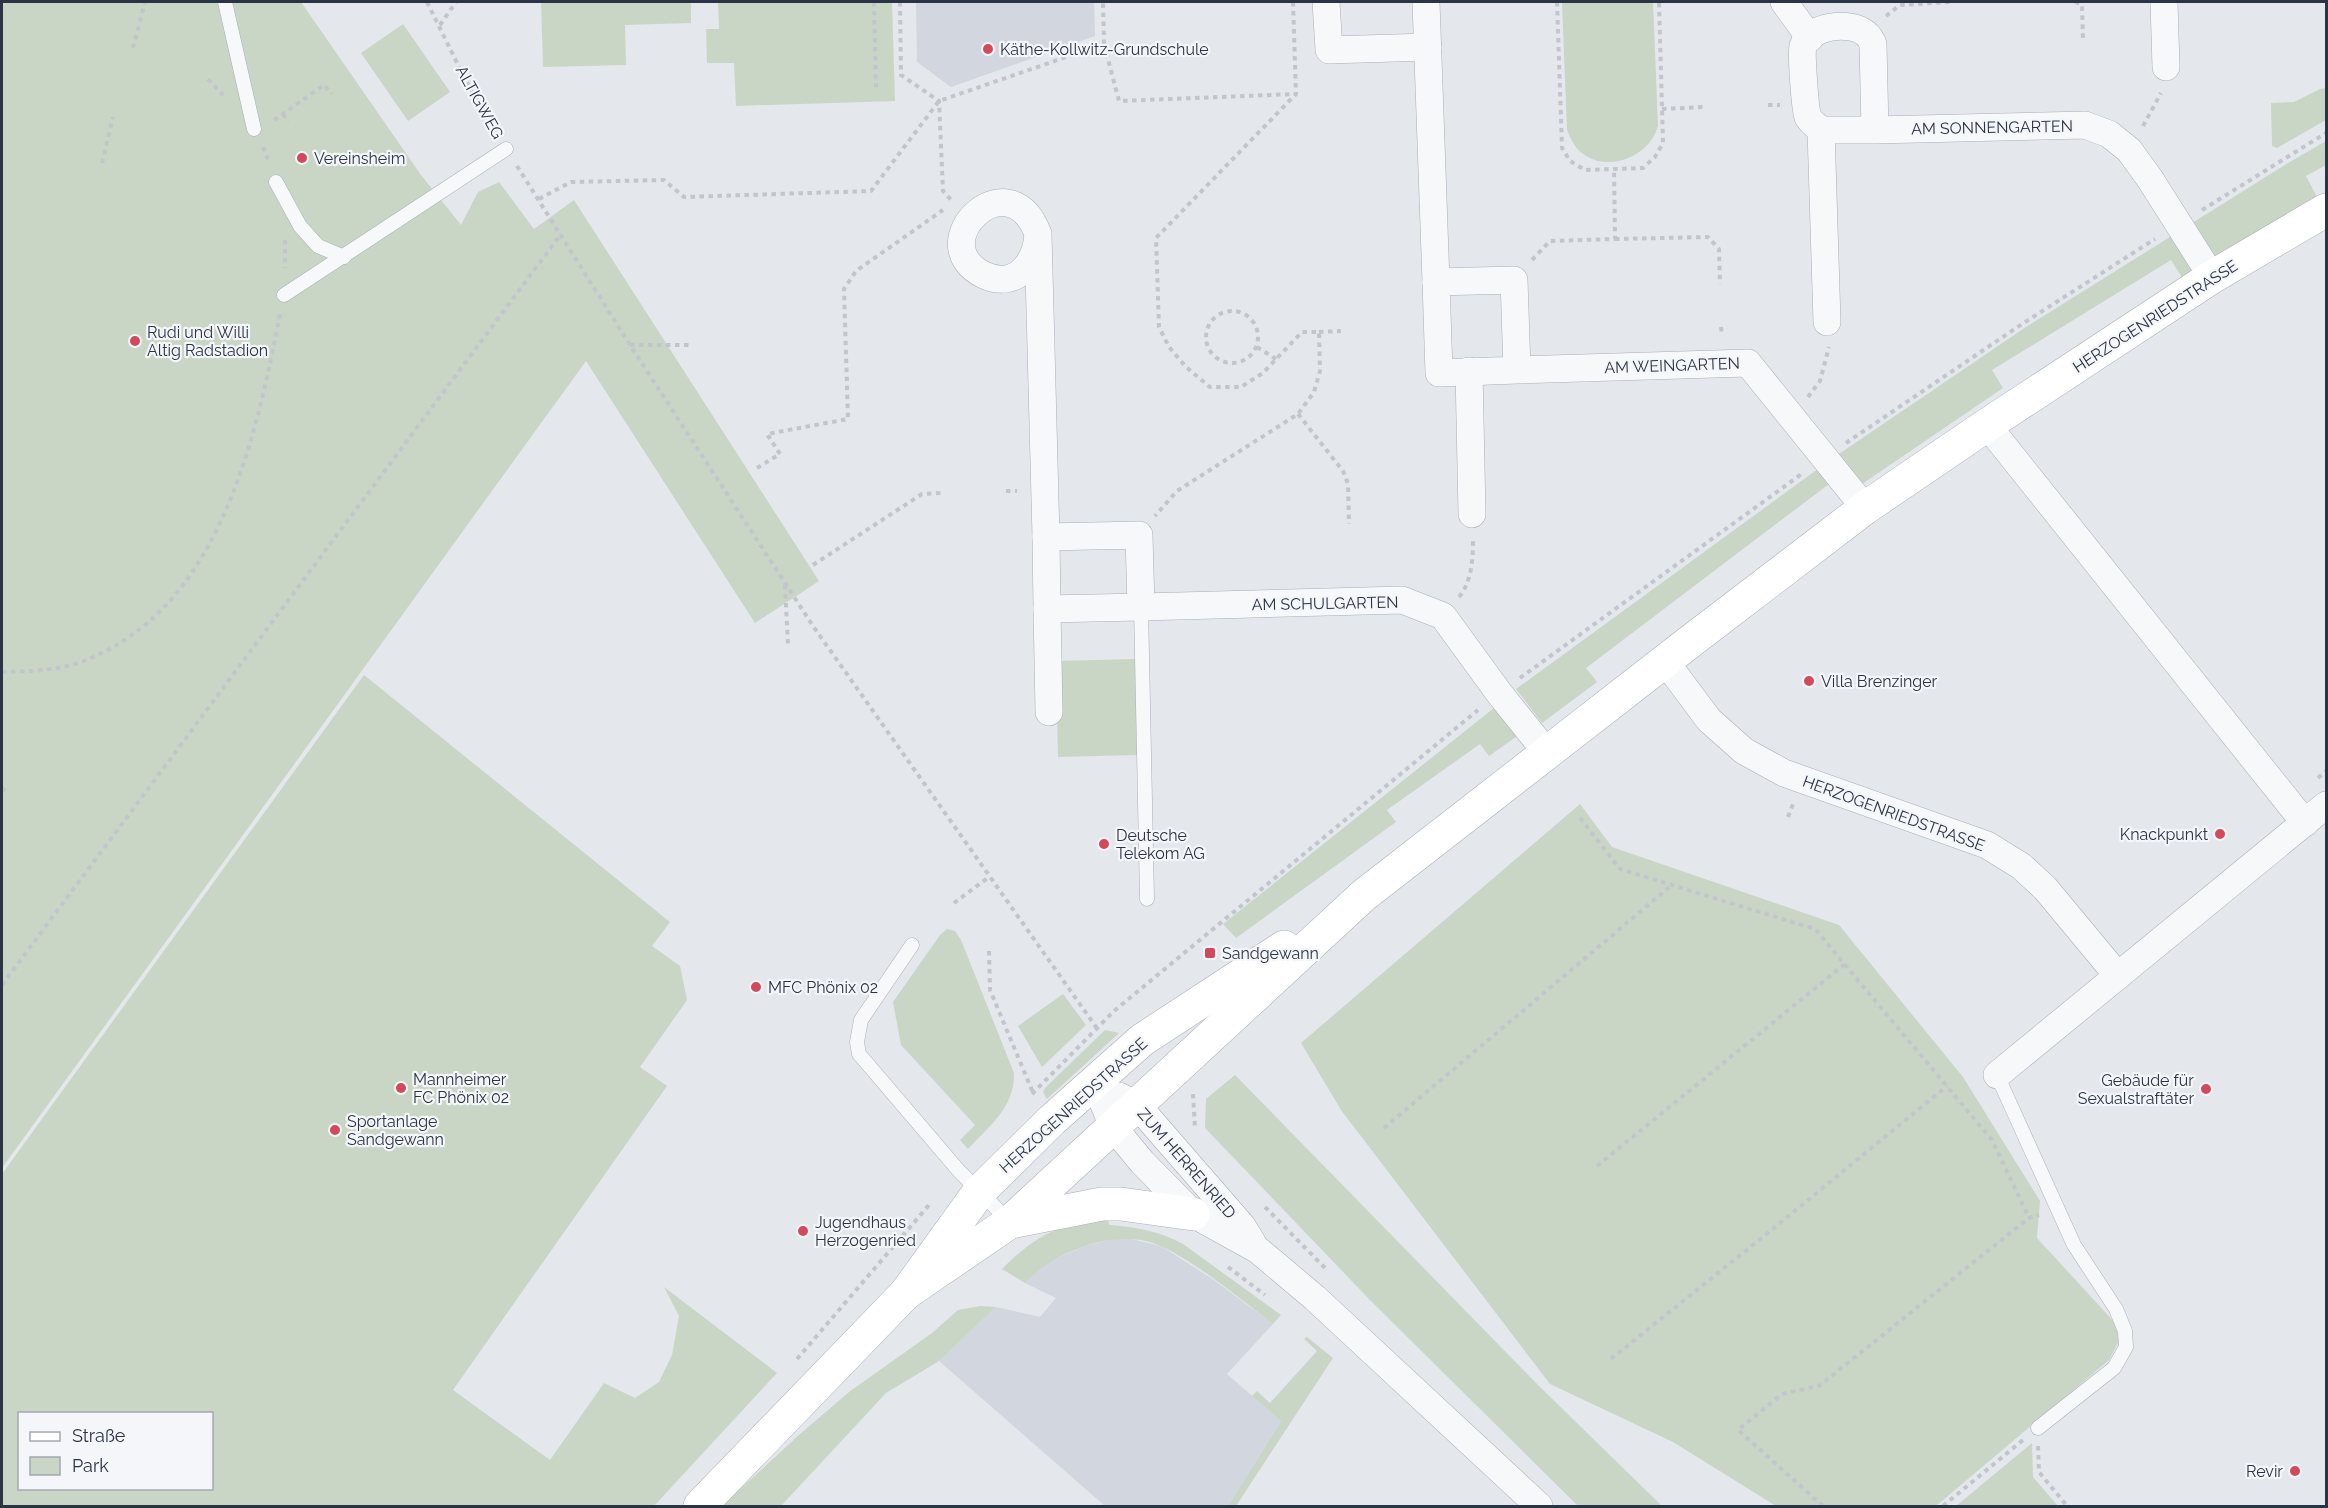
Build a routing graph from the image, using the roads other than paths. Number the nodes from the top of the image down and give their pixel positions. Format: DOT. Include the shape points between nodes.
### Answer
graph roads {
  1 [pos="225,2"];
  2 [pos="1326,2"];
  3 [pos="1426,2"];
  4 [pos="1784,2"];
  5 [pos="2164,2"];
  6 [pos="1810,38"];
  7 [pos="1428,47"];
  8 [pos="2166,75"];
  9 [pos="260,127"];
  10 [pos="1821,130"];
  11 [pos="1875,130"];
  12 [pos="506,149"];
  13 [pos="276,182"];
  14 [pos="2326,210"];
  15 [pos="1038,234"];
  16 [pos="344,257"];
  17 [pos="2212,277"];
  18 [pos="1436,282"];
  19 [pos="284,295"];
  20 [pos="1828,334"];
  21 [pos="1517,370"];
  22 [pos="1469,371"];
  23 [pos="1987,425"];
  24 [pos="1865,508"];
  25 [pos="1472,514"];
  26 [pos="1046,537"];
  27 [pos="1141,607"];
  28 [pos="1047,609"];
  29 [pos="1665,661"];
  30 [pos="1049,712"];
  31 [pos="1547,753"];
  32 [pos="2326,805"];
  33 [pos="2305,823"];
  34 [pos="1365,895"];
  35 [pos="1147,899"];
  36 [pos="912,945"];
  37 [pos="2118,976"];
  38 [pos="1997,1075"];
  39 [pos="1095,1082"];
  40 [pos="1137,1105"];
  41 [pos="1113,1127"];
  42 [pos="979,1192"];
  43 [pos="1193,1214"];
  44 [pos="1011,1222"];
  45 [pos="1258,1250"];
  46 [pos="906,1293"];
  47 [pos="2038,1428"];
  48 [pos="700,1506"];
  49 [pos="1539,1506"];
  1 -- 9 [label="lane"];
  2 -- 7 [label="street" via="1329,51"];
  3 -- 7 [label="street, AM WEINGARTEN"];
  4 -- 6 [label="street"];
  5 -- 8 [label="street"];
  6 -- 10 [label="street" via="1803,47 1806,107 1809,120"];
  6 -- 11 [label="street" via="1826,27 1852,26 1867,33 1873,44"];
  7 -- 18 [label="street, AM WEINGARTEN"];
  10 -- 11 [label="street, AM SONNENGARTEN"];
  10 -- 20 [label="street"];
  11 -- 17 [label="street, AM SONNENGARTEN" via="2085,125 2109,134 2129,150"];
  12 -- 16 [label="lane"];
  13 -- 16 [label="lane" via="300,226 318,246"];
  14 -- 17 [label="street, HERZOGENRIEDSTRASSE"];
  15 -- 15 [label="street" via="1025,209 1011,203 997,202 961,211 961,247 967,262 990,278 1022,273 1037,248"];
  15 -- 26 [label="street"];
  16 -- 19 [label="lane"];
  17 -- 23 [label="street, HERZOGENRIEDSTRASSE"];
  18 -- 21 [label="street" via="1514,280"];
  18 -- 22 [label="street, AM WEINGARTEN" via="1439,373"];
  21 -- 22 [label="street, AM WEINGARTEN"];
  21 -- 24 [label="street, AM WEINGARTEN" via="1748,363"];
  22 -- 25 [label="street"];
  23 -- 24 [label="street, HERZOGENRIEDSTRASSE"];
  23 -- 33 [label="street"];
  24 -- 29 [label="street, HERZOGENRIEDSTRASSE"];
  26 -- 27 [label="street" via="1139,535"];
  26 -- 28 [label="street"];
  27 -- 28 [label="street, AM SCHULGARTEN"];
  27 -- 31 [label="street, AM SCHULGARTEN" via="1402,600 1443,616"];
  27 -- 35 [label="lane"];
  28 -- 30 [label="street"];
  29 -- 31 [label="street, HERZOGENRIEDSTRASSE"];
  29 -- 37 [label="street, HERZOGENRIEDSTRASSE" via="1709,720 1744,751 1784,773 1986,845 2020,866 2045,888"];
  31 -- 34 [label="street, HERZOGENRIEDSTRASSE"];
  32 -- 33 [label="street"];
  33 -- 37 [label="street"];
  34 -- 39 [label="street, HERZOGENRIEDSTRASSE" via="1142,1040"];
  34 -- 40 [label="street, HERZOGENRIEDSTRASSE"];
  36 -- 42 [label="lane" via="861,1020 859,1054"];
  37 -- 38 [label="street"];
  38 -- 47 [label="lane" via="2074,1245 2116,1309 2125,1330 2126,1347 2114,1368"];
  39 -- 40 [label="street, ZUM HERRENRIED"];
  39 -- 41 [label="street, ZUM HERRENRIED"];
  39 -- 42 [label="street, HERZOGENRIEDSTRASSE"];
  40 -- 41 [label="street, HERZOGENRIEDSTRASSE"];
  40 -- 45 [label="street, ZUM HERRENRIED" via="1242,1226"];
  41 -- 43 [label="street, ZUM HERRENRIED"];
  41 -- 44 [label="street, HERZOGENRIEDSTRASSE"];
  42 -- 44 [label="lane"];
  42 -- 46 [label="street, HERZOGENRIEDSTRASSE"];
  43 -- 44 [label="street" via="1102,1204"];
  43 -- 45 [label="street, ZUM HERRENRIED"];
  44 -- 46 [label="street, HERZOGENRIEDSTRASSE"];
  45 -- 49 [label="street, ZUM HERRENRIED"];
  46 -- 48 [label="street, HERZOGENRIEDSTRASSE"];
}
